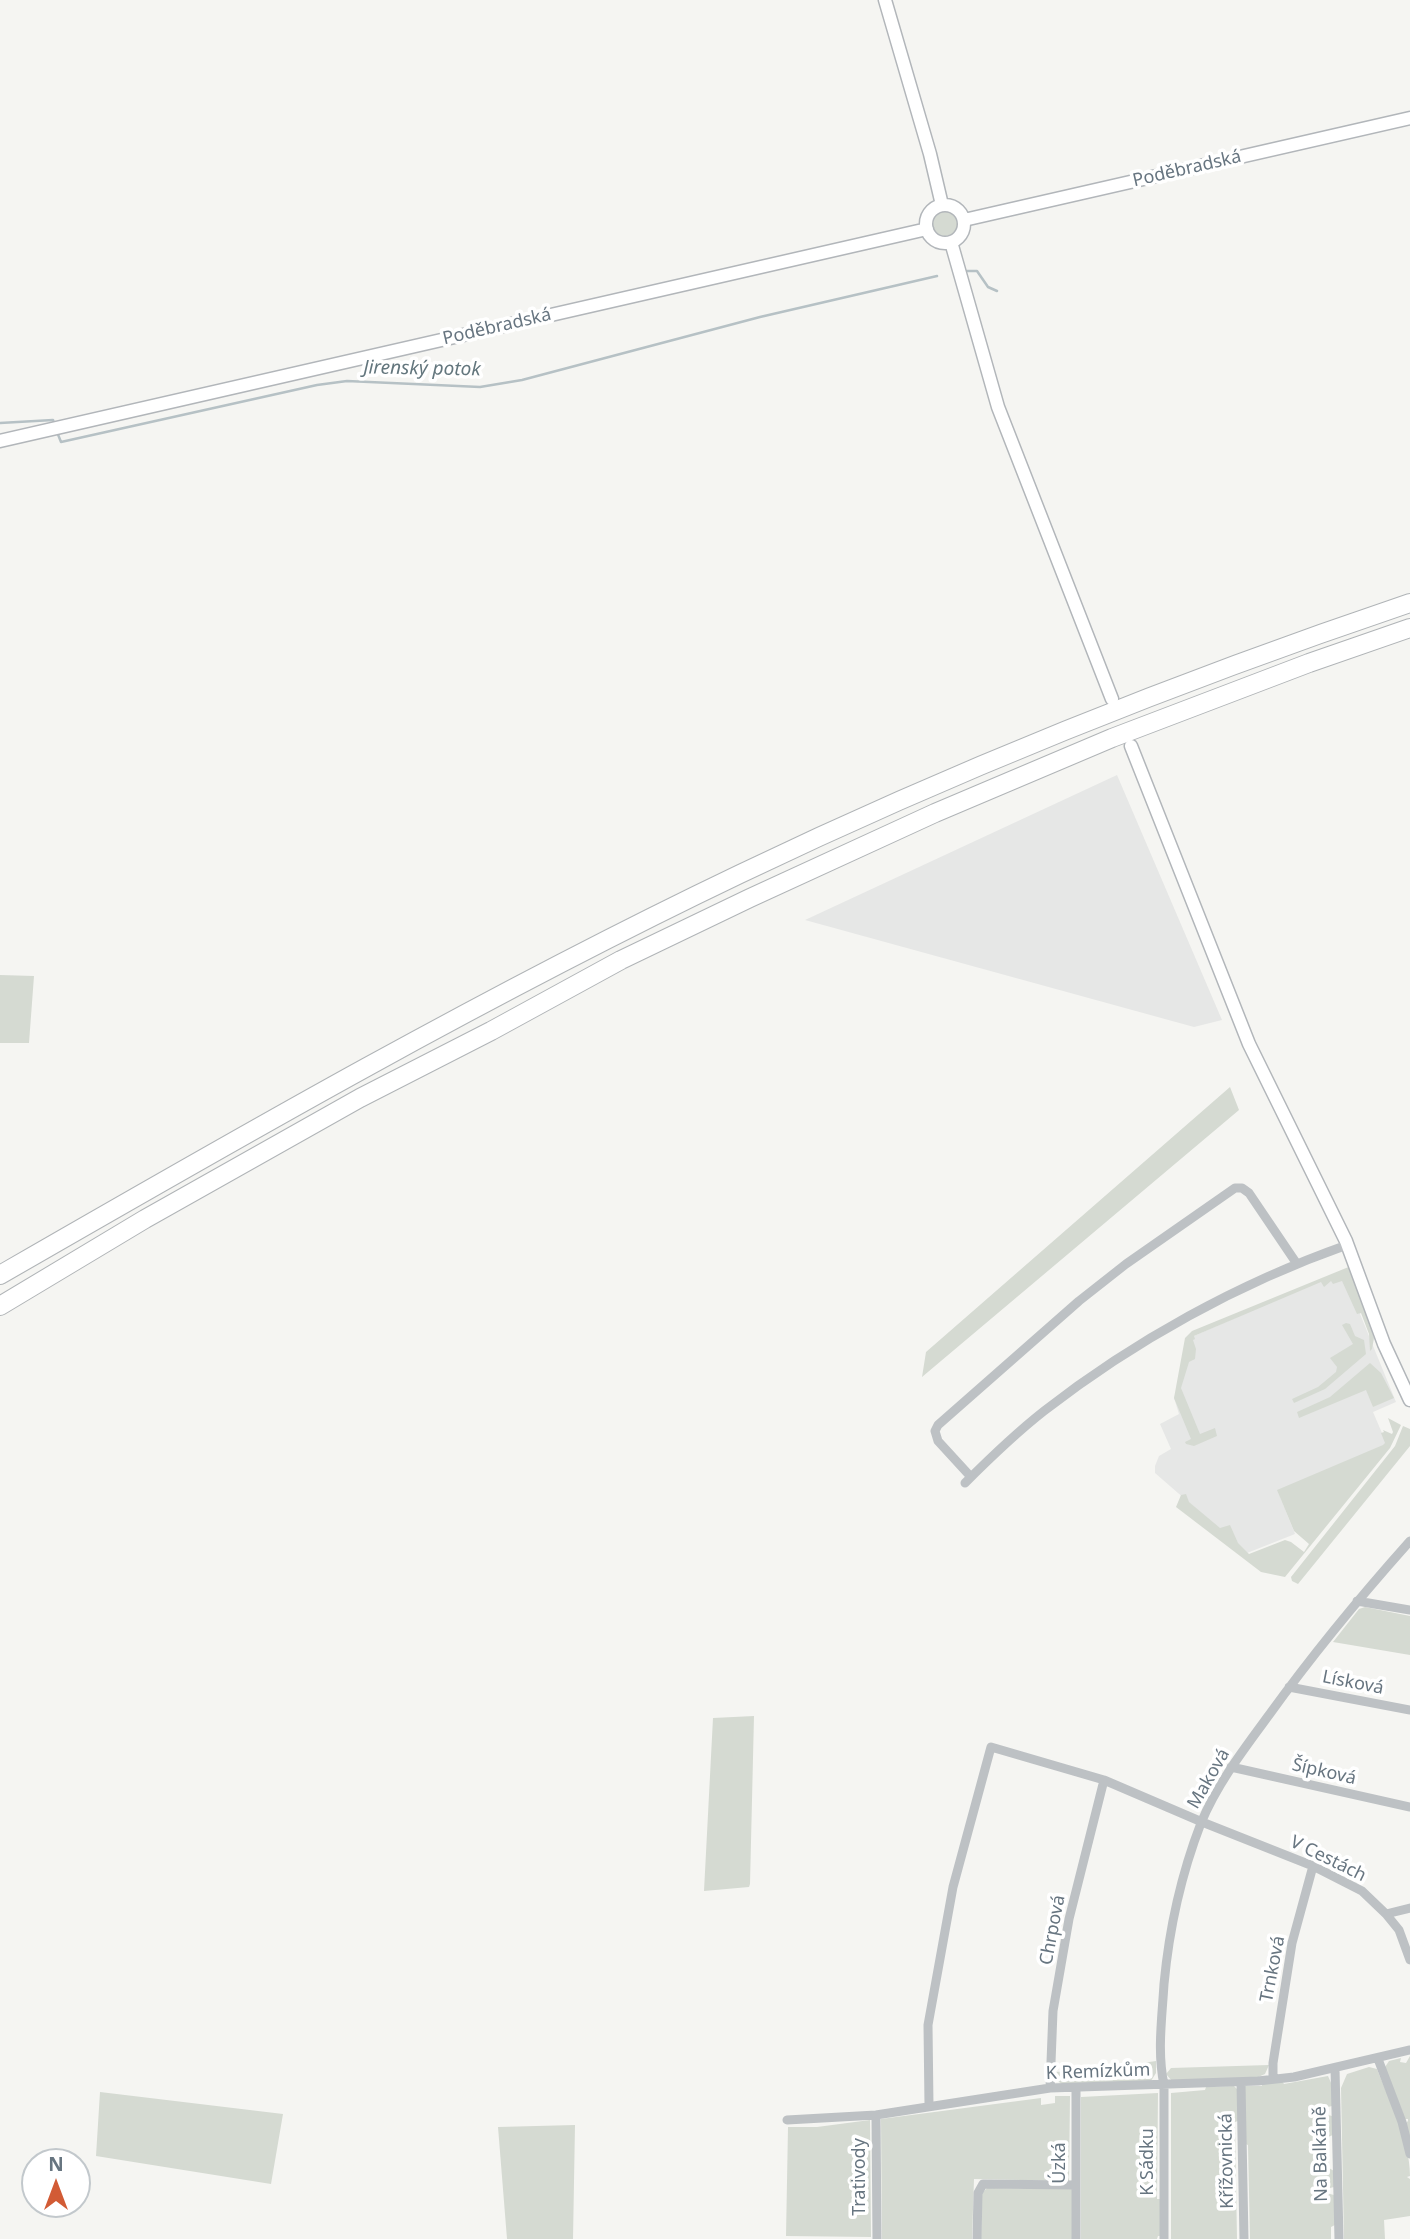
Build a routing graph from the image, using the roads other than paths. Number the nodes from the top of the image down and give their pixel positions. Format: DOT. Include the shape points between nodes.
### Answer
graph roads {
  1 [pos="885,0"];
  2 [pos="1410,118"];
  3 [pos="942,205"];
  4 [pos="964,220"];
  5 [pos="927,229"];
  6 [pos="951,242"];
  7 [pos="0,441"];
  8 [pos="1410,603"];
  9 [pos="1410,628"];
  10 [pos="1112,699"];
  11 [pos="1131,746"];
  12 [pos="1348,1245"];
  13 [pos="1297,1264"];
  14 [pos="0,1275"];
  15 [pos="0,1306"];
  16 [pos="1410,1400"];
  17 [pos="1410,1541"];
  18 [pos="1357,1601"];
  19 [pos="1410,1610"];
  20 [pos="1289,1687"];
  21 [pos="1410,1710"];
  22 [pos="1231,1767"];
  23 [pos="1104,1780"];
  24 [pos="1410,1807"];
  25 [pos="1202,1822"];
  26 [pos="1313,1866"];
  27 [pos="1410,1908"];
  28 [pos="1386,1913"];
  29 [pos="1410,1960"];
  30 [pos="1410,2050"];
  31 [pos="1378,2059"];
  32 [pos="1335,2068"];
  33 [pos="1273,2079"];
  34 [pos="1241,2082"];
  35 [pos="1164,2085"];
  36 [pos="1050,2088"];
  37 [pos="1076,2088"];
  38 [pos="929,2106"];
  39 [pos="876,2115"];
  40 [pos="787,2120"];
  41 [pos="1410,2154"];
  42 [pos="1076,2185"];
  43 [pos="877,2239"];
  44 [pos="977,2239"];
  45 [pos="1076,2239"];
  46 [pos="1164,2239"];
  47 [pos="1244,2239"];
  48 [pos="1339,2239"];
  1 -- 3 [label="main road"];
  2 -- 4 [label="main road, Poděbradská"];
  3 -- 4 [label="main road" via="954,207"];
  3 -- 5 [label="main road" via="929,214"];
  4 -- 6 [label="main road" via="960,236"];
  5 -- 6 [label="main road" via="936,241"];
  5 -- 7 [label="main road, Poděbradská"];
  6 -- 10 [label="main road" via="998,407"];
  8 -- 14 [label="highway" via="1104,716 738,875 349,1077"];
  9 -- 15 [label="highway" via="1112,738 935,813 621,960 360,1098"];
  11 -- 12 [label="main road" via="1249,1044"];
  12 -- 13 [label="street"];
  12 -- 16 [label="main road"];
  13 -- 13 [label="street" via="1249,1193 1235,1188 1079,1301 938,1425 938,1441 968,1480 1044,1411 1124,1356 1166,1329"];
  17 -- 18 [label="street, Maková"];
  18 -- 19 [label="street"];
  18 -- 20 [label="street, Maková"];
  20 -- 21 [label="street, Lísková"];
  20 -- 22 [label="street, Maková"];
  22 -- 24 [label="street, Šípková"];
  22 -- 25 [label="street, Maková"];
  23 -- 25 [label="street, V Cestách"];
  23 -- 36 [label="street, Chrpová" via="1069,1919 1053,2011"];
  23 -- 38 [label="street, V Cestách" via="991,1747 953,1887 928,2025"];
  25 -- 26 [label="street, V Cestách"];
  25 -- 35 [label="street, Maková" via="1179,1892 1167,1954 1160,2066"];
  26 -- 28 [label="street, V Cestách" via="1362,1891"];
  26 -- 33 [label="street, Trnková" via="1292,1943"];
  27 -- 28 [label="street"];
  28 -- 29 [label="street, V Cestách" via="1399,1930"];
  30 -- 31 [label="street, K Remízkům"];
  31 -- 32 [label="street, K Remízkům"];
  31 -- 41 [label="street"];
  32 -- 33 [label="street, K Remízkům"];
  32 -- 48 [label="street, Na Balkáně"];
  33 -- 34 [label="street, K Remízkům"];
  34 -- 35 [label="street, K Remízkům"];
  34 -- 47 [label="street, Křížovnická"];
  35 -- 37 [label="street, K Remízkům"];
  35 -- 46 [label="street, K Sádku"];
  36 -- 37 [label="street, K Remízkům"];
  36 -- 38 [label="street, K Remízkům"];
  37 -- 42 [label="street, Úzká"];
  38 -- 39 [label="street, K Remízkům"];
  39 -- 40 [label="street, K Remízkům"];
  39 -- 43 [label="street, Trativody"];
  42 -- 44 [label="street" via="983,2184 978,2193"];
  42 -- 45 [label="street, Úzká"];
}
